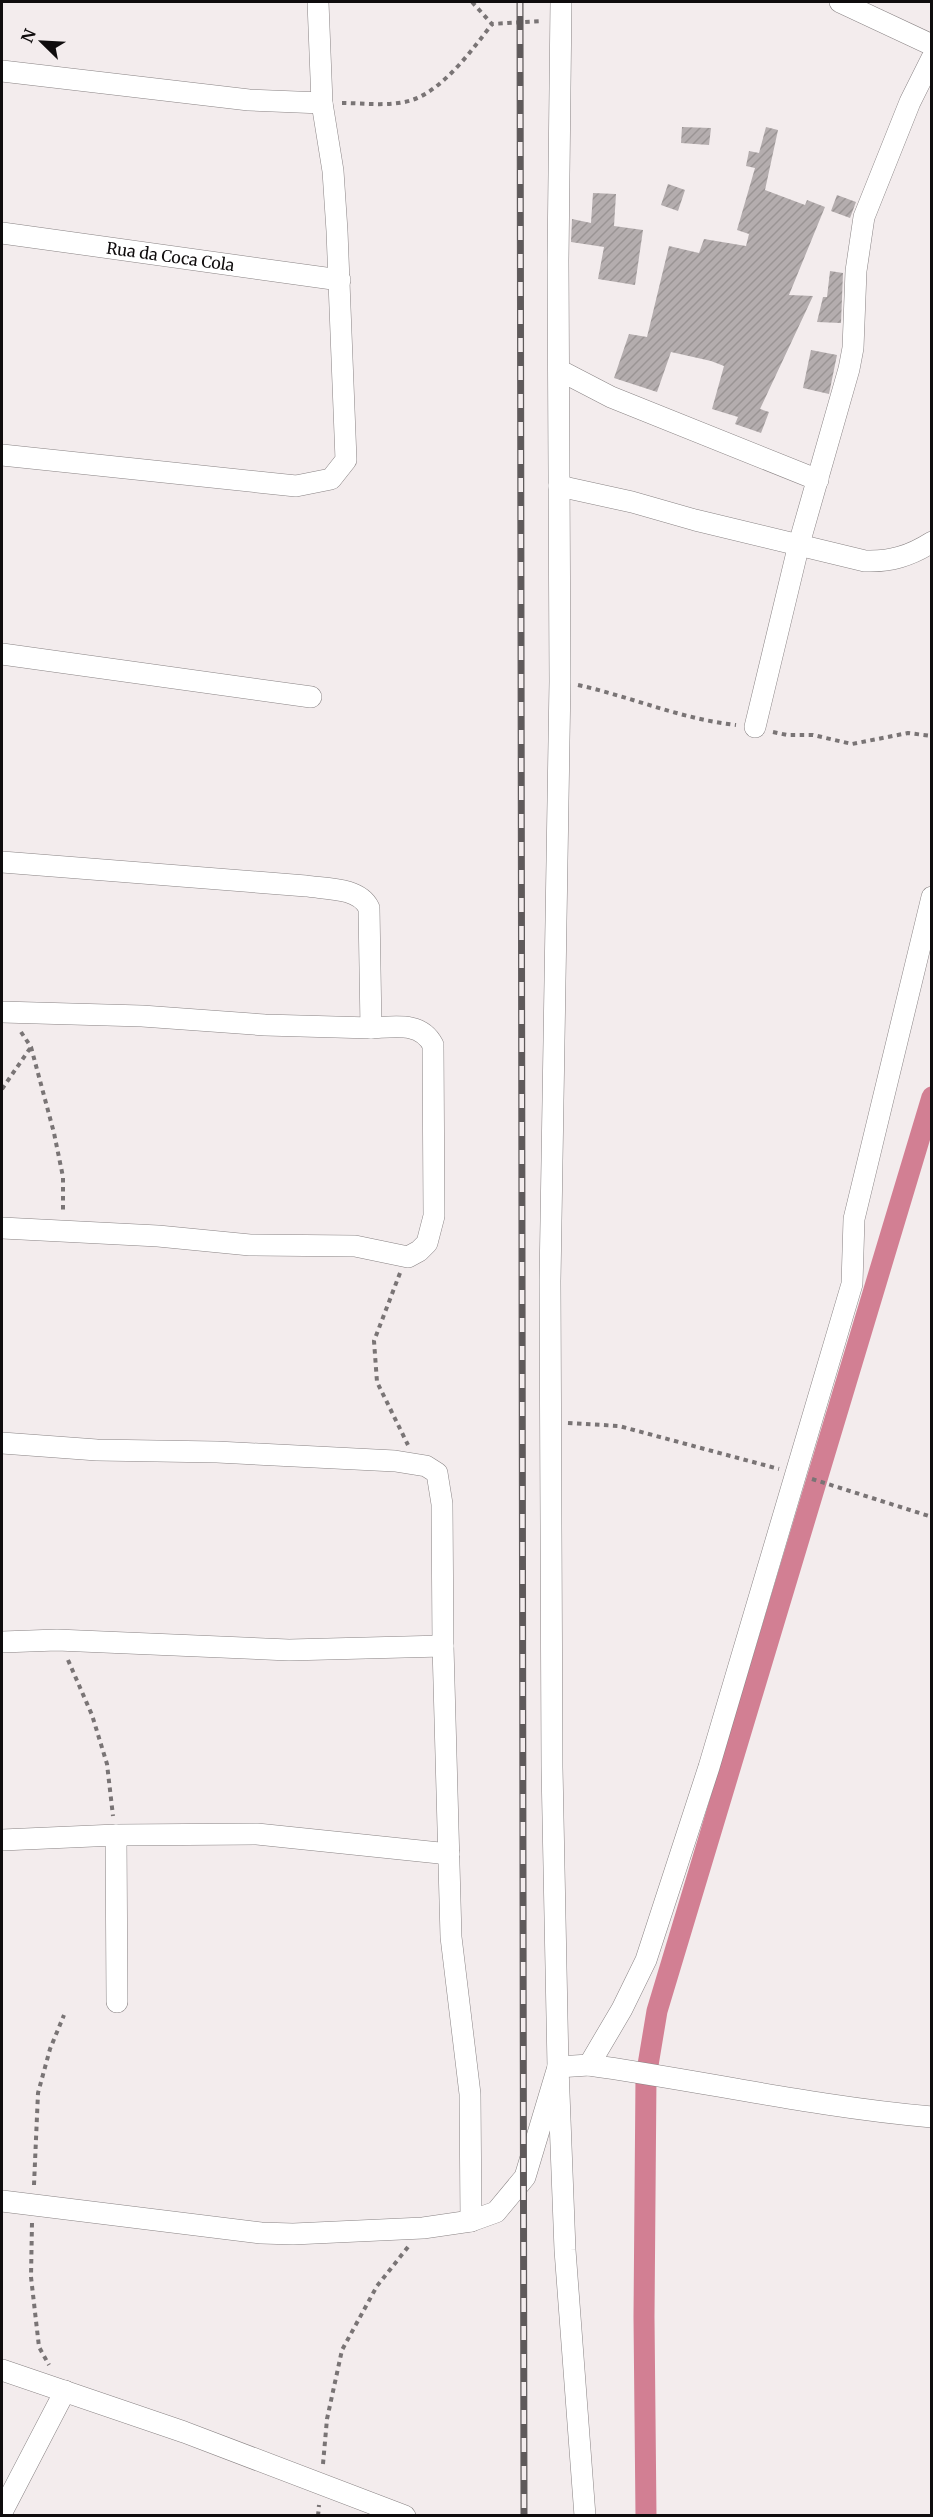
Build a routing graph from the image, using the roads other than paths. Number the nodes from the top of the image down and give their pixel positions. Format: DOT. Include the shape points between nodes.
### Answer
graph roads {
  1 [pos="318,2"];
  2 [pos="840,2"];
  3 [pos="561,11"];
  4 [pos="932,45"];
  5 [pos="932,58"];
  6 [pos="2,71"];
  7 [pos="322,103"];
  8 [pos="2,233"];
  9 [pos="340,280"];
  10 [pos="559,370"];
  11 [pos="2,455"];
  12 [pos="818,480"];
  13 [pos="559,486"];
  14 [pos="932,542"];
  15 [pos="799,544"];
  16 [pos="2,654"];
  17 [pos="311,697"];
  18 [pos="755,727"];
  19 [pos="2,862"];
  20 [pos="932,897"];
  21 [pos="4,1012"];
  22 [pos="371,1028"];
  23 [pos="2,1228"];
  24 [pos="2,1443"];
  25 [pos="2,1642"];
  26 [pos="443,1646"];
  27 [pos="116,1834"];
  28 [pos="2,1840"];
  29 [pos="449,1854"];
  30 [pos="117,2002"];
  31 [pos="589,2065"];
  32 [pos="558,2067"];
  33 [pos="932,2116"];
  34 [pos="2,2201"];
  35 [pos="471,2221"];
  36 [pos="2,2370"];
  37 [pos="65,2391"];
  38 [pos="2,2512"];
  39 [pos="405,2516"];
  40 [pos="585,2516"];
  1 -- 7 [label="street"];
  2 -- 4 [label="street"];
  3 -- 10 [label="street"];
  5 -- 12 [label="street" via="864,217 849,369"];
  6 -- 7 [label="street" via="249,100"];
  7 -- 9 [label="street" via="333,171"];
  8 -- 9 [label="street, Rua da Coca Cola"];
  9 -- 11 [label="street" via="346,460 331,479 296,486"];
  10 -- 12 [label="street" via="611,397"];
  10 -- 13 [label="street"];
  12 -- 15 [label="street"];
  13 -- 15 [label="street"];
  13 -- 32 [label="street" via="550,1421"];
  14 -- 15 [label="street" via="884,562"];
  15 -- 18 [label="street"];
  16 -- 17 [label="street"];
  19 -- 22 [label="street" via="306,886 358,896 369,908"];
  20 -- 31 [label="street" via="854,1219 852,1284 797,1473 713,1756 646,1960"];
  21 -- 22 [label="street"];
  22 -- 23 [label="street" via="412,1027 428,1036 433,1045 434,1216 427,1242 408,1257 355,1246 249,1245"];
  24 -- 26 [label="street" via="419,1464 437,1473 441,1483"];
  25 -- 26 [label="street" via="57,1640 289,1650"];
  26 -- 29 [label="street"];
  27 -- 28 [label="street"];
  27 -- 29 [label="street" via="257,1834"];
  27 -- 30 [label="street"];
  29 -- 35 [label="street" via="451,1937 470,2094"];
  31 -- 32 [label="street"];
  31 -- 33 [label="street" via="842,2106"];
  32 -- 35 [label="street" via="525,2177 496,2212"];
  32 -- 40 [label="street" via="566,2261"];
  34 -- 35 [label="street" via="261,2233 423,2228"];
  36 -- 37 [label="street"];
  37 -- 38 [label="street"];
  37 -- 39 [label="street"];
}
